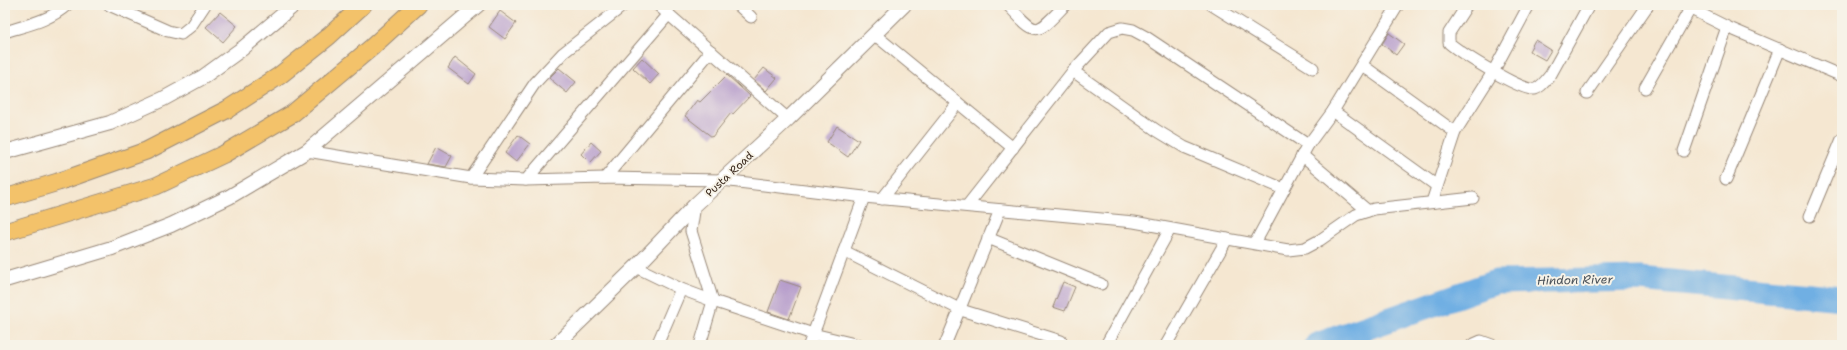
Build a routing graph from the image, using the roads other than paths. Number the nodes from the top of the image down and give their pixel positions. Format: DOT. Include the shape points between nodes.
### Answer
graph roads {
  1 [pos="66,5"];
  2 [pos="109,5"];
  3 [pos="205,5"];
  4 [pos="294,5"];
  5 [pos="364,5"];
  6 [pos="418,5"];
  7 [pos="478,5"];
  8 [pos="624,5"];
  9 [pos="658,5"];
  10 [pos="738,5"];
  11 [pos="904,5"];
  12 [pos="1065,5"];
  13 [pos="1212,5"];
  14 [pos="1398,5"];
  15 [pos="1467,5"];
  16 [pos="1530,5"];
  17 [pos="1589,5"];
  18 [pos="1648,5"];
  19 [pos="1008,6"];
  20 [pos="1686,7"];
  21 [pos="669,14"];
  22 [pos="751,17"];
  23 [pos="1727,27"];
  24 [pos="5,32"];
  25 [pos="874,34"];
  26 [pos="1780,49"];
  27 [pos="711,51"];
  28 [pos="1362,65"];
  29 [pos="1313,68"];
  30 [pos="1073,71"];
  31 [pos="1493,72"];
  32 [pos="1842,76"];
  33 [pos="1645,88"];
  34 [pos="1587,93"];
  35 [pos="958,103"];
  36 [pos="1333,111"];
  37 [pos="788,119"];
  38 [pos="1455,132"];
  39 [pos="1842,139"];
  40 [pos="1308,145"];
  41 [pos="1013,148"];
  42 [pos="308,151"];
  43 [pos="1684,151"];
  44 [pos="5,152"];
  45 [pos="1302,155"];
  46 [pos="471,178"];
  47 [pos="605,178"];
  48 [pos="1726,179"];
  49 [pos="526,180"];
  50 [pos="722,180"];
  51 [pos="1437,186"];
  52 [pos="1284,190"];
  53 [pos="864,197"];
  54 [pos="5,198"];
  55 [pos="1472,198"];
  56 [pos="882,199"];
  57 [pos="1432,202"];
  58 [pos="695,205"];
  59 [pos="967,206"];
  60 [pos="1000,210"];
  61 [pos="1368,211"];
  62 [pos="1810,216"];
  63 [pos="1170,228"];
  64 [pos="5,232"];
  65 [pos="988,238"];
  66 [pos="1227,239"];
  67 [pos="1255,243"];
  68 [pos="844,251"];
  69 [pos="636,267"];
  70 [pos="5,280"];
  71 [pos="1101,284"];
  72 [pos="681,289"];
  73 [pos="713,301"];
  74 [pos="961,310"];
  75 [pos="813,334"];
  76 [pos="1061,342"];
  77 [pos="556,345"];
  78 [pos="656,345"];
  79 [pos="700,345"];
  80 [pos="808,345"];
  81 [pos="859,345"];
  82 [pos="945,345"];
  83 [pos="1106,345"];
  84 [pos="1166,345"];
  85 [pos="1472,345"];
  86 [pos="1492,345"];
  1 -- 24 [label="street" via="58,13 42,21"];
  2 -- 3 [label="street" via="168,31 181,34 191,26"];
  4 -- 44 [label="street" via="244,48 203,77 163,99 110,123"];
  5 -- 54 [label="main road" via="279,76 228,109 146,151"];
  6 -- 64 [label="main road" via="292,114 224,154 156,186"];
  7 -- 42 [label="street"];
  8 -- 46 [label="street" via="563,52 535,83"];
  9 -- 21 [label="street"];
  10 -- 22 [label="street"];
  11 -- 25 [label="street, Pusta Road"];
  12 -- 19 [label="street" via="1043,27 1035,29 1028,26"];
  13 -- 29 [label="street"];
  14 -- 28 [label="street"];
  15 -- 31 [label="street" via="1448,33 1449,43"];
  16 -- 31 [label="street"];
  17 -- 31 [label="street" via="1543,84 1535,89 1526,88"];
  18 -- 34 [label="street"];
  20 -- 23 [label="street"];
  20 -- 33 [label="street"];
  21 -- 27 [label="street"];
  21 -- 49 [label="street"];
  23 -- 26 [label="street"];
  23 -- 43 [label="street"];
  25 -- 35 [label="street"];
  25 -- 37 [label="street, Pusta Road"];
  26 -- 32 [label="street"];
  26 -- 48 [label="street"];
  27 -- 37 [label="street"];
  27 -- 47 [label="street"];
  28 -- 36 [label="street"];
  28 -- 38 [label="street"];
  30 -- 40 [label="street" via="1109,32 1122,28 1133,30"];
  30 -- 41 [label="street"];
  30 -- 52 [label="street" via="1184,147"];
  31 -- 38 [label="street"];
  35 -- 41 [label="street"];
  35 -- 56 [label="street"];
  36 -- 40 [label="street"];
  36 -- 51 [label="street"];
  37 -- 50 [label="street, Pusta Road"];
  38 -- 51 [label="street"];
  39 -- 62 [label="street"];
  40 -- 45 [label="street"];
  41 -- 59 [label="street"];
  42 -- 46 [label="street"];
  42 -- 70 [label="street" via="229,197 171,226 112,248"];
  45 -- 52 [label="street"];
  45 -- 61 [label="street"];
  46 -- 49 [label="street"];
  47 -- 49 [label="street"];
  47 -- 50 [label="street"];
  50 -- 53 [label="street"];
  50 -- 58 [label="street, Pusta Road"];
  51 -- 57 [label="street"];
  52 -- 67 [label="street"];
  53 -- 56 [label="street"];
  53 -- 68 [label="street"];
  55 -- 57 [label="street"];
  56 -- 59 [label="street"];
  57 -- 61 [label="street"];
  58 -- 69 [label="street, Pusta Road"];
  58 -- 73 [label="street" via="691,231"];
  59 -- 60 [label="street"];
  60 -- 63 [label="street" via="1134,222"];
  60 -- 65 [label="street"];
  61 -- 67 [label="street" via="1305,248 1288,250"];
  63 -- 66 [label="street"];
  63 -- 83 [label="street"];
  65 -- 71 [label="street"];
  65 -- 74 [label="street"];
  66 -- 67 [label="street"];
  66 -- 84 [label="street"];
  68 -- 74 [label="street"];
  68 -- 75 [label="street"];
  69 -- 72 [label="street"];
  69 -- 77 [label="street, Pusta Road"];
  72 -- 73 [label="street"];
  72 -- 78 [label="street"];
  73 -- 75 [label="street"];
  73 -- 79 [label="street"];
  74 -- 76 [label="street"];
  74 -- 82 [label="street"];
  75 -- 80 [label="street"];
  75 -- 81 [label="street"];
  85 -- 86 [label="street" via="1481,341"];
}
